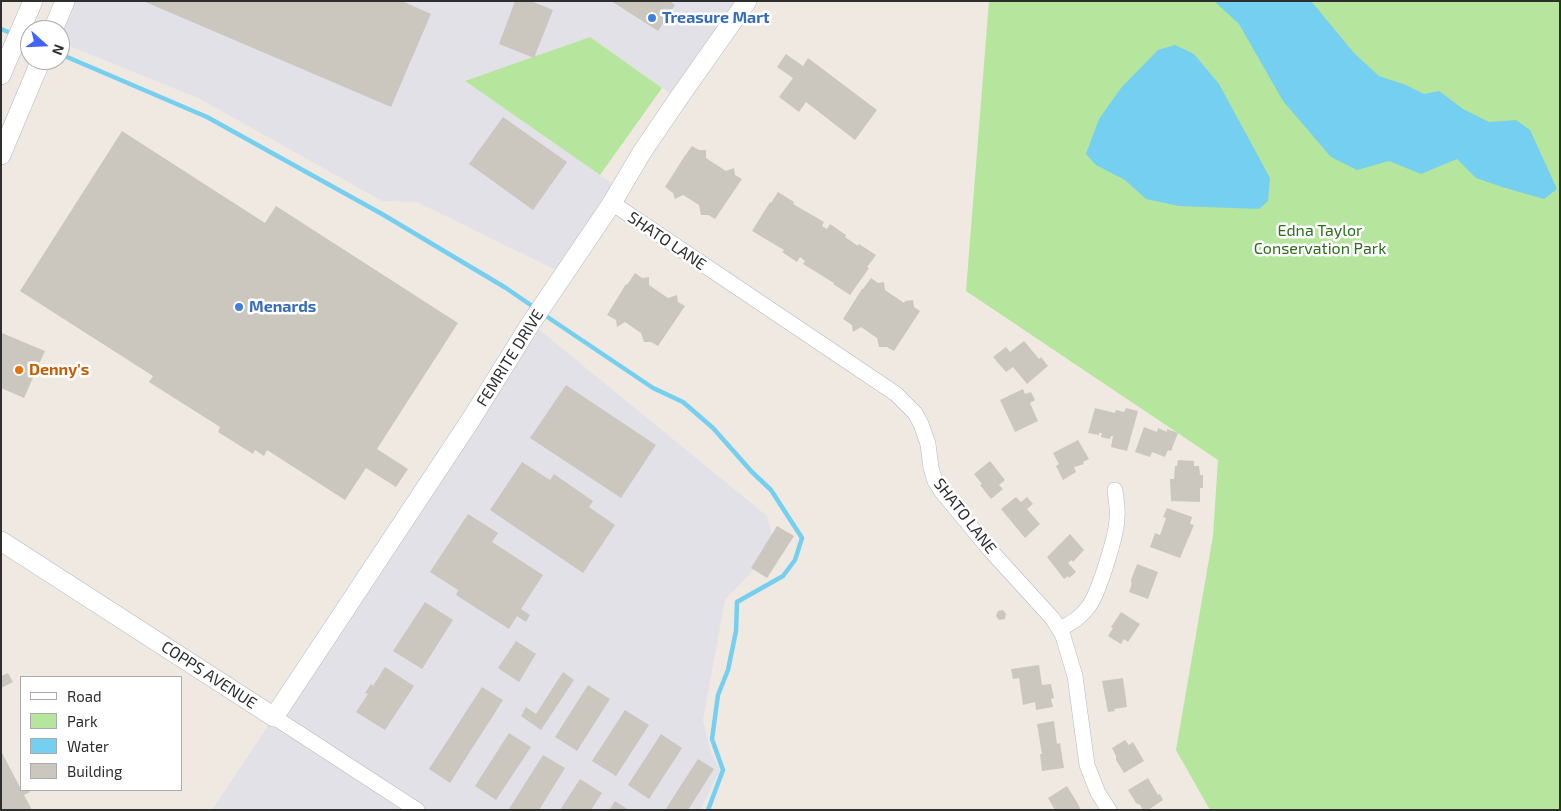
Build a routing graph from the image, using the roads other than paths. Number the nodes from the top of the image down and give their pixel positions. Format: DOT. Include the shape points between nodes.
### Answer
graph roads {
  1 [pos="33,1"];
  2 [pos="65,1"];
  3 [pos="747,1"];
  4 [pos="57,20"];
  5 [pos="37,70"];
  6 [pos="1,75"];
  7 [pos="1,156"];
  8 [pos="612,203"];
  9 [pos="1115,490"];
  10 [pos="1,541"];
  11 [pos="1059,629"];
  12 [pos="274,716"];
  13 [pos="416,810"];
  14 [pos="1109,810"];
  1 -- 6 [label="street"];
  2 -- 4 [label="street"];
  3 -- 8 [label="street, FEMRITE DRIVE" via="642,152"];
  5 -- 7 [label="street"];
  8 -- 11 [label="street, SHATO LANE" via="896,394 915,413 925,432 931,468 942,492"];
  8 -- 12 [label="street, FEMRITE DRIVE"];
  9 -- 11 [label="street" via="1116,526 1094,598 1077,618"];
  10 -- 12 [label="street, COPPS AVENUE"];
  11 -- 14 [label="street, SHATO LANE" via="1074,676 1086,765"];
  12 -- 13 [label="street, COPPS AVENUE"];
}
